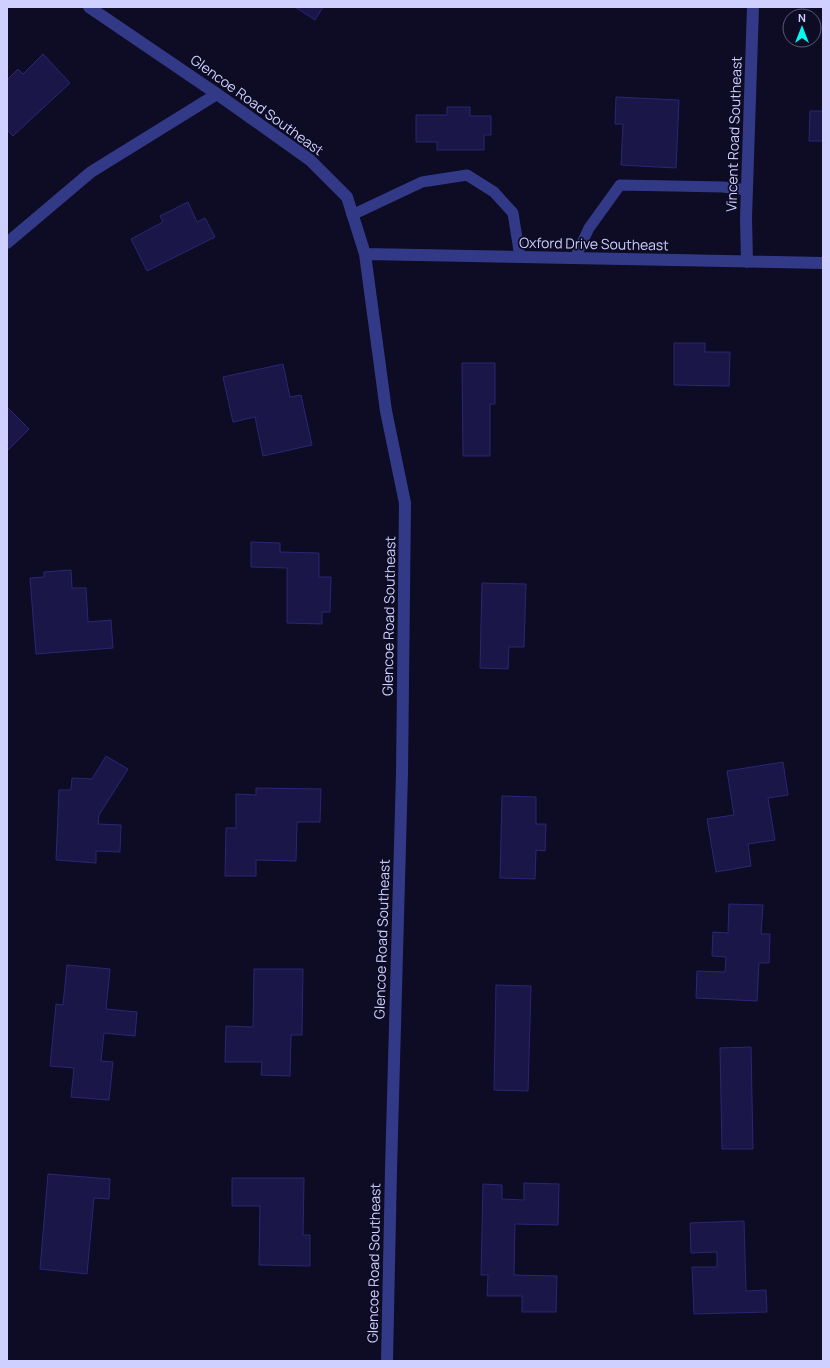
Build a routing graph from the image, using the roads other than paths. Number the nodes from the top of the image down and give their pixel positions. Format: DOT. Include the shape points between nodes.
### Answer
graph roads {
  1 [pos="90,7"];
  2 [pos="753,7"];
  3 [pos="218,94"];
  4 [pos="747,190"];
  5 [pos="352,215"];
  6 [pos="7,243"];
  7 [pos="365,254"];
  8 [pos="520,257"];
  9 [pos="575,258"];
  10 [pos="747,262"];
  11 [pos="823,263"];
  12 [pos="387,1361"];
  1 -- 3 [label="street, Glencoe Road Southeast"];
  2 -- 4 [label="street, Vincent Road Southeast"];
  3 -- 5 [label="street, Glencoe Road Southeast" via="310,160 347,197"];
  3 -- 6 [label="street" via="91,172"];
  4 -- 9 [label="lane" via="722,187 620,185 589,228"];
  4 -- 10 [label="street, Vincent Road Southeast"];
  5 -- 7 [label="street, Glencoe Road Southeast"];
  5 -- 8 [label="lane" via="422,182 467,175 494,192 513,213"];
  7 -- 8 [label="street, Oxford Drive Southeast"];
  7 -- 12 [label="street, Glencoe Road Southeast" via="386,411 405,503 402,773"];
  8 -- 9 [label="street, Oxford Drive Southeast"];
  9 -- 10 [label="street, Oxford Drive Southeast"];
  10 -- 11 [label="street, Oxford Drive Southeast"];
}
